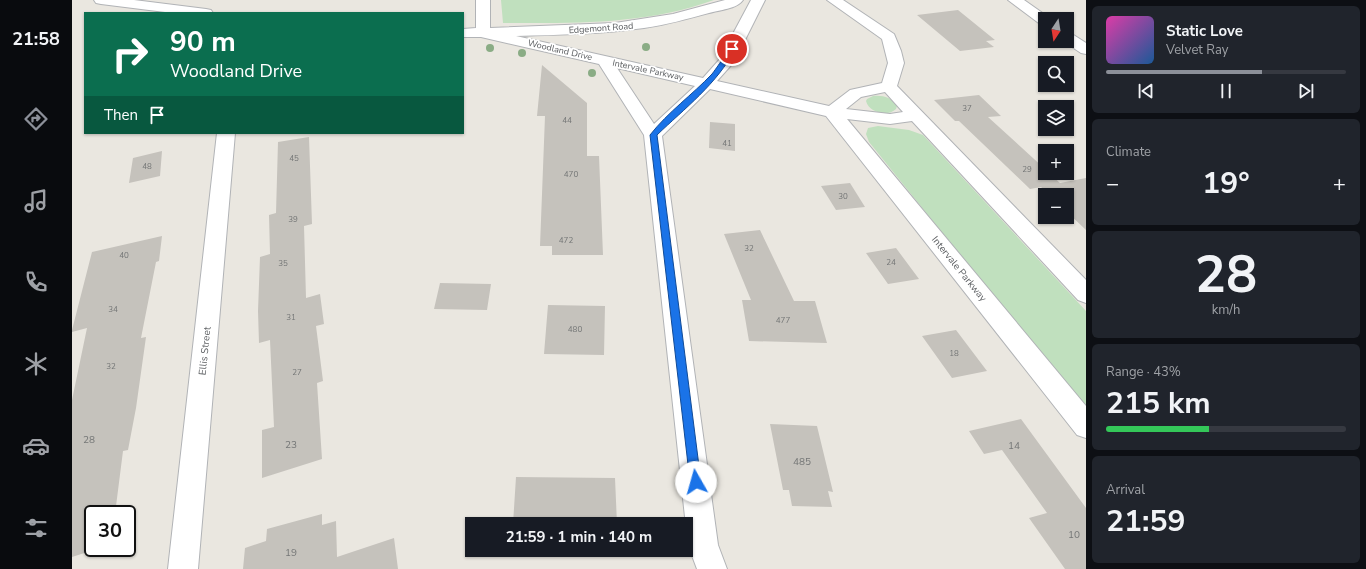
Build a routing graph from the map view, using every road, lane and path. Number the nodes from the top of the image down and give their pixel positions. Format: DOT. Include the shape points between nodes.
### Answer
graph roads {
  1 [pos="101,0"];
  2 [pos="484,0"];
  3 [pos="736,0"];
  4 [pos="758,0"];
  5 [pos="834,0"];
  6 [pos="1014,0"];
  7 [pos="198,12"];
  8 [pos="1038,16"];
  9 [pos="483,32"];
  10 [pos="464,33"];
  11 [pos="1074,42"];
  12 [pos="1086,50"];
  13 [pos="604,60"];
  14 [pos="707,83"];
  15 [pos="889,86"];
  16 [pos="832,112"];
  17 [pos="916,115"];
  18 [pos="226,134"];
  19 [pos="653,135"];
  20 [pos="1086,294"];
  21 [pos="1086,426"];
  22 [pos="183,569"];
  23 [pos="712,569"];
  1 -- 7 [label="street"];
  2 -- 9 [label="street"];
  3 -- 9 [label="street, Edgemont Road" via="649,24 582,30"];
  4 -- 14 [label="street" via="726,62"];
  5 -- 15 [label="street" via="889,37 896,63"];
  6 -- 8 [label="street"];
  9 -- 10 [label="street, Edgemont Road"];
  9 -- 13 [label="street, Woodland Drive"];
  11 -- 12 [label="street"];
  13 -- 14 [label="street, Intervale Parkway"];
  13 -- 19 [label="street, Woodland Drive"];
  14 -- 16 [label="street, Intervale Parkway"];
  14 -- 19 [label="street"];
  15 -- 16 [label="street" via="856,93"];
  15 -- 17 [label="street"];
  16 -- 17 [label="street, Intervale Parkway" via="890,119"];
  16 -- 21 [label="street, Intervale Parkway"];
  17 -- 20 [label="street"];
  18 -- 22 [label="street, Ellis Street"];
  19 -- 23 [label="street, Woodland Drive" via="703,545"];
}
